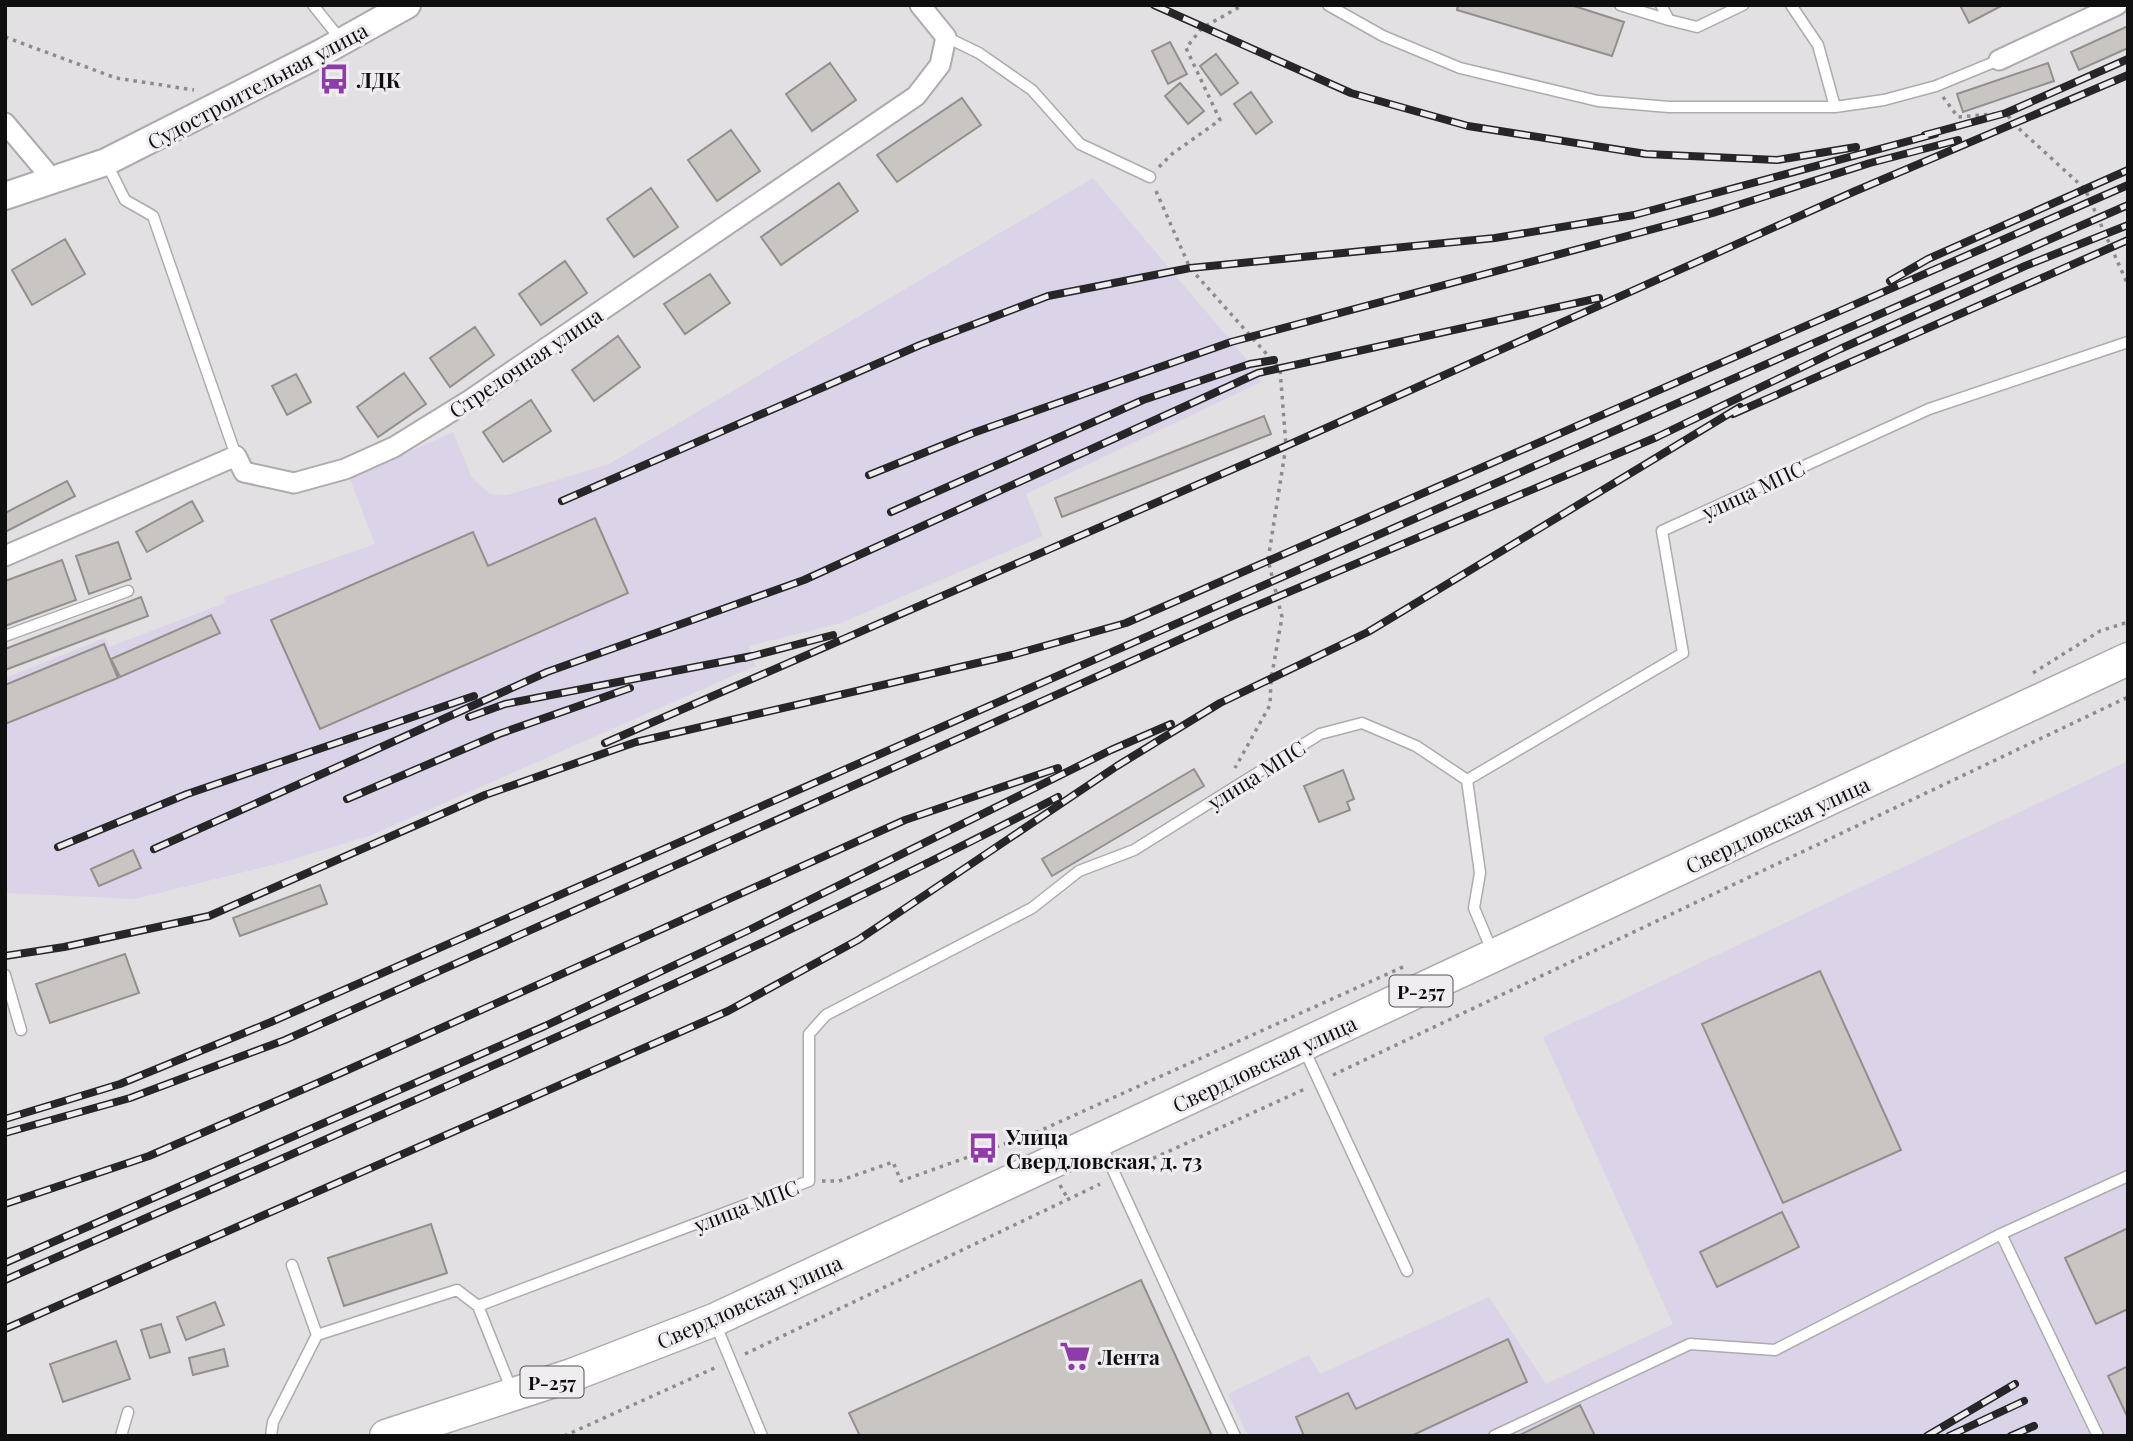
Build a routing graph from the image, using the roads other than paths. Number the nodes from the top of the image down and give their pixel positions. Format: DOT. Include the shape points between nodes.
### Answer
graph roads {
  1 [pos="313,5"];
  2 [pos="407,5"];
  3 [pos="920,5"];
  4 [pos="1328,5"];
  5 [pos="1620,5"];
  6 [pos="1661,5"];
  7 [pos="1744,5"];
  8 [pos="1791,5"];
  9 [pos="2117,5"];
  10 [pos="1669,20"];
  11 [pos="946,37"];
  12 [pos="343,42"];
  13 [pos="1999,60"];
  14 [pos="1835,107"];
  15 [pos="5,123"];
  16 [pos="106,162"];
  17 [pos="1150,177"];
  18 [pos="53,180"];
  19 [pos="5,195"];
  20 [pos="2128,342"];
  21 [pos="236,456"];
  22 [pos="5,555"];
  23 [pos="128,591"];
  24 [pos="5,636"];
  25 [pos="2128,659"];
  26 [pos="1467,780"];
  27 [pos="1495,957"];
  28 [pos="5,975"];
  29 [pos="21,1030"];
  30 [pos="1302,1045"];
  31 [pos="1099,1139"];
  32 [pos="2128,1176"];
  33 [pos="2001,1234"];
  34 [pos="292,1265"];
  35 [pos="1407,1271"];
  36 [pos="478,1306"];
  37 [pos="714,1320"];
  38 [pos="317,1335"];
  39 [pos="513,1395"];
  40 [pos="128,1412"];
  41 [pos="121,1436"];
  42 [pos="271,1436"];
  43 [pos="386,1436"];
  44 [pos="762,1436"];
  45 [pos="1236,1436"];
  46 [pos="1494,1436"];
  47 [pos="2098,1436"];
  1 -- 12 [label="lane"];
  2 -- 12 [label="main road, Судостроительная улица"];
  3 -- 11 [label="street"];
  4 -- 14 [label="lane" via="1383,36 1460,68 1598,101 1669,107"];
  5 -- 10 [label="lane"];
  6 -- 10 [label="lane"];
  7 -- 10 [label="lane" via="1697,27"];
  8 -- 14 [label="lane" via="1818,45"];
  9 -- 13 [label="street"];
  11 -- 17 [label="lane" via="979,53 1032,90 1080,144"];
  11 -- 21 [label="street, Стрелочная улица" via="940,65 916,96 394,447 345,469 294,483 244,472"];
  12 -- 16 [label="main road, Судостроительная улица"];
  13 -- 14 [label="lane" via="1936,86"];
  15 -- 18 [label="street"];
  16 -- 18 [label="main road, Судостроительная улица"];
  16 -- 21 [label="lane" via="125,200 153,216"];
  18 -- 19 [label="main road, Судостроительная улица"];
  20 -- 26 [label="lane, улица МПС" via="1929,409 1662,531 1683,653"];
  21 -- 22 [label="street"];
  23 -- 24 [label="lane"];
  25 -- 27 [label="highway, Свердловская улица / Р-257"];
  26 -- 27 [label="lane" via="1480,873 1474,908"];
  26 -- 36 [label="lane, улица МПС" via="1416,746 1362,723 1320,734 1133,850 1079,871 1032,908 826,1015 809,1034 809,1181"];
  27 -- 30 [label="highway, Свердловская улица / Р-257"];
  28 -- 29 [label="lane"];
  30 -- 31 [label="highway, Свердловская улица / Р-257"];
  30 -- 35 [label="lane"];
  31 -- 37 [label="highway, Свердловская улица / Р-257"];
  31 -- 45 [label="lane"];
  32 -- 33 [label="lane"];
  33 -- 46 [label="lane" via="1775,1350 1690,1344"];
  33 -- 47 [label="lane"];
  34 -- 38 [label="lane"];
  36 -- 38 [label="lane" via="457,1290"];
  36 -- 39 [label="lane"];
  37 -- 39 [label="highway, Свердловская улица / Р-257"];
  37 -- 44 [label="lane"];
  38 -- 42 [label="lane" via="273,1422"];
  39 -- 43 [label="highway, Свердловская улица / Р-257"];
  40 -- 41 [label="lane"];
}
